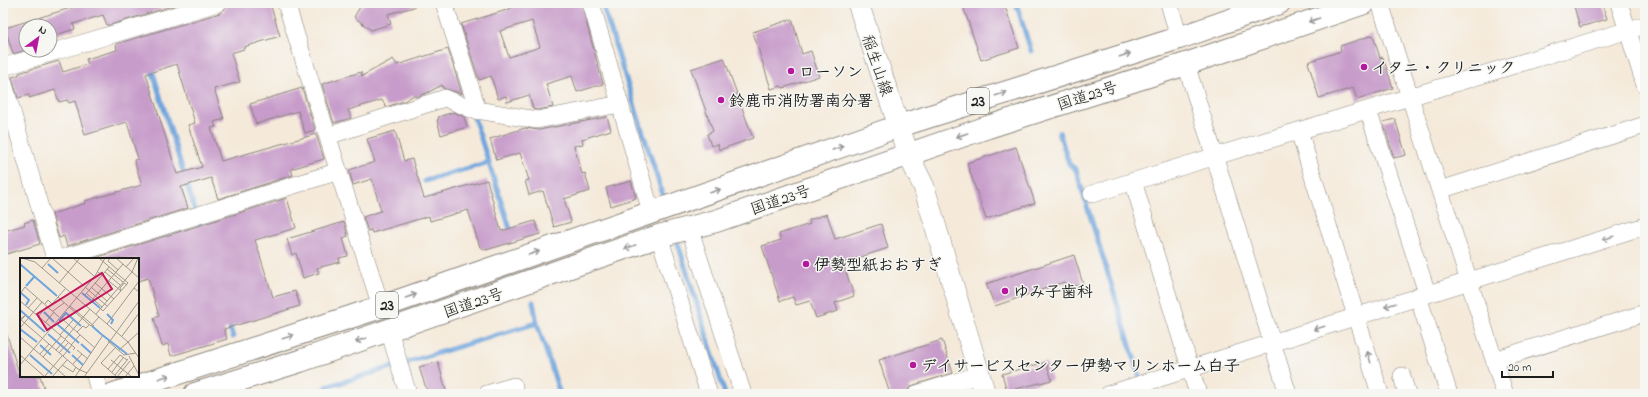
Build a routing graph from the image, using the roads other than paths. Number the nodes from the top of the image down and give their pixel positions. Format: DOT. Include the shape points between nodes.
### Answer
graph roads {
  1 [pos="217,3"];
  2 [pos="286,3"];
  3 [pos="444,3"];
  4 [pos="591,3"];
  5 [pos="858,3"];
  6 [pos="1169,3"];
  7 [pos="1279,3"];
  8 [pos="1364,3"];
  9 [pos="1380,3"];
  10 [pos="1620,3"];
  11 [pos="1645,25"];
  12 [pos="1628,30"];
  13 [pos="1179,38"];
  14 [pos="1186,64"];
  15 [pos="3,67"];
  16 [pos="3,81"];
  17 [pos="1645,85"];
  18 [pos="1409,97"];
  19 [pos="620,104"];
  20 [pos="1368,110"];
  21 [pos="478,111"];
  22 [pos="1645,125"];
  23 [pos="899,126"];
  24 [pos="1299,131"];
  25 [pos="328,136"];
  26 [pos="908,154"];
  27 [pos="1214,157"];
  28 [pos="339,172"];
  29 [pos="1133,181"];
  30 [pos="1440,190"];
  31 [pos="1092,194"];
  32 [pos="654,211"];
  33 [pos="1645,226"];
  34 [pos="689,227"];
  35 [pos="663,236"];
  36 [pos="55,258"];
  37 [pos="62,258"];
  38 [pos="1467,281"];
  39 [pos="1423,295"];
  40 [pos="381,307"];
  41 [pos="1645,313"];
  42 [pos="1356,316"];
  43 [pos="389,330"];
  44 [pos="1271,343"];
  45 [pos="1494,360"];
  46 [pos="1190,368"];
  47 [pos="1402,376"];
  48 [pos="95,377"];
  49 [pos="982,384"];
  50 [pos="514,386"];
  51 [pos="100,394"];
  52 [pos="114,394"];
  53 [pos="196,394"];
  54 [pos="408,394"];
  55 [pos="487,394"];
  56 [pos="709,394"];
  57 [pos="743,394"];
  58 [pos="917,394"];
  59 [pos="1109,394"];
  60 [pos="1198,394"];
  61 [pos="1288,394"];
  62 [pos="1380,394"];
  63 [pos="1407,394"];
  64 [pos="1449,394"];
  65 [pos="1505,394"];
  1 -- 15 [label="street"];
  2 -- 25 [label="street"];
  3 -- 21 [label="street"];
  4 -- 19 [label="street"];
  5 -- 23 [label="main road, 稲生山線"];
  6 -- 13 [label="street"];
  7 -- 13 [label="highway, 国道23号 / 23"];
  8 -- 14 [label="highway, 国道23号 / 23, one-way"];
  9 -- 18 [label="street"];
  10 -- 12 [label="street"];
  11 -- 12 [label="street"];
  12 -- 17 [label="street"];
  12 -- 18 [label="street"];
  23 -- 13 [label="highway, 国道23号 / 23, one-way"];
  14 -- 26 [label="highway, 国道23号 / 23, one-way"];
  14 -- 27 [label="street"];
  16 -- 36 [label="street"];
  18 -- 20 [label="street"];
  18 -- 30 [label="street"];
  19 -- 21 [label="street" via="538,120"];
  19 -- 32 [label="street"];
  20 -- 24 [label="street"];
  20 -- 39 [label="street"];
  21 -- 25 [label="street" via="445,98"];
  22 -- 30 [label="street"];
  23 -- 26 [label="main road, 稲生山線"];
  32 -- 23 [label="highway, 国道23号 / 23, one-way"];
  24 -- 27 [label="street"];
  24 -- 42 [label="street"];
  25 -- 28 [label="street"];
  26 -- 34 [label="highway, 国道23号 / 23" via="716,221"];
  26 -- 49 [label="main road, 稲生山線" via="924,187"];
  27 -- 29 [label="street"];
  27 -- 44 [label="street"];
  28 -- 37 [label="street"];
  28 -- 40 [label="street"];
  29 -- 31 [label="street"];
  29 -- 46 [label="street"];
  30 -- 38 [label="street"];
  40 -- 32 [label="highway, 国道23号 / 23, one-way"];
  33 -- 38 [label="street, one-way"];
  34 -- 35 [label="highway, 国道23号 / 23"];
  34 -- 57 [label="street"];
  35 -- 43 [label="highway, 国道23号 / 23, one-way"];
  35 -- 56 [label="street"];
  38 -- 39 [label="street"];
  38 -- 45 [label="street"];
  39 -- 42 [label="street, one-way"];
  39 -- 64 [label="street"];
  52 -- 40 [label="highway, 国道23号 / 23, one-way"];
  41 -- 45 [label="street"];
  42 -- 44 [label="street, one-way"];
  62 -- 42 [label="street, one-way"];
  43 -- 53 [label="highway, 国道23号 / 23, one-way"];
  43 -- 54 [label="street"];
  44 -- 46 [label="street"];
  44 -- 61 [label="street"];
  45 -- 65 [label="street"];
  46 -- 59 [label="street"];
  46 -- 60 [label="street"];
  47 -- 63 [label="street"];
  48 -- 51 [label="street"];
  49 -- 58 [label="street"];
  50 -- 55 [label="street"];
}
